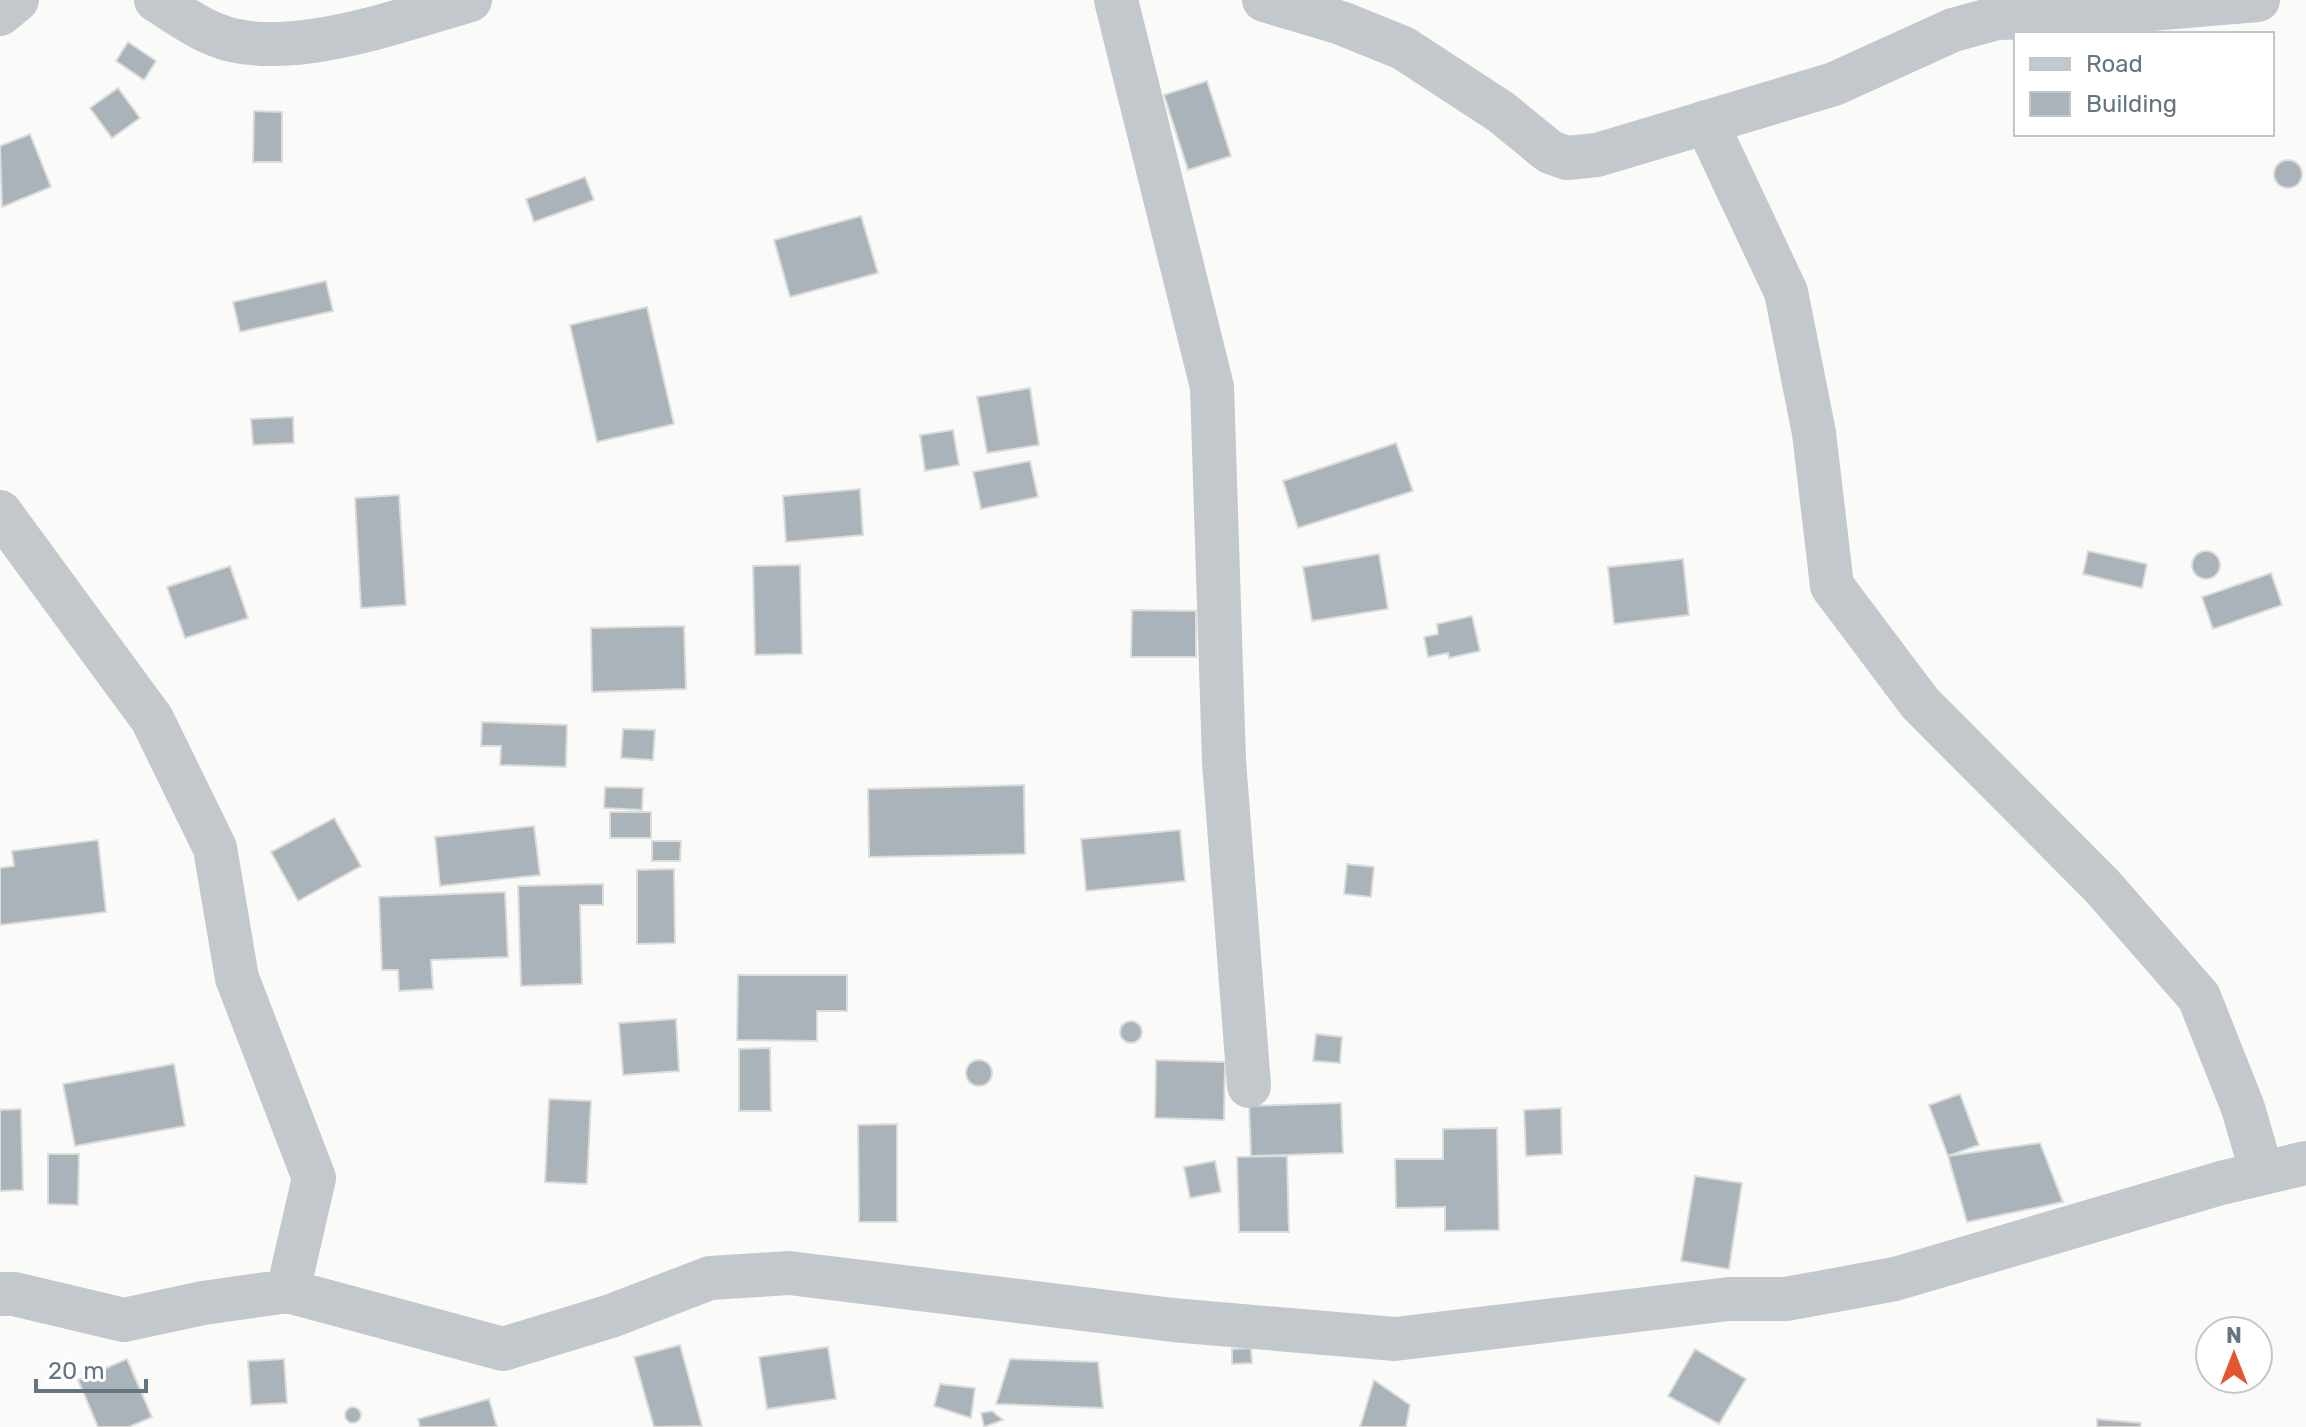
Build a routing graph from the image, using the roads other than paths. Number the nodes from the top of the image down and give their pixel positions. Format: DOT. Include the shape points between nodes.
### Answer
graph roads {
  1 [pos="17,0"];
  2 [pos="156,0"];
  3 [pos="470,0"];
  4 [pos="1116,0"];
  5 [pos="1264,0"];
  6 [pos="2258,0"];
  7 [pos="0,14"];
  8 [pos="1706,122"];
  9 [pos="0,512"];
  10 [pos="1249,1086"];
  11 [pos="2306,1163"];
  12 [pos="2262,1173"];
  13 [pos="288,1291"];
  14 [pos="0,1294"];
  1 -- 7 [label="street"];
  2 -- 3 [label="street" via="213,34 281,43 364,32"];
  4 -- 10 [label="street" via="1212,387 1224,761"];
  5 -- 8 [label="street" via="1403,48 1501,112 1550,152 1567,158 1597,155"];
  6 -- 8 [label="street" via="1997,18 1953,30 1834,84"];
  8 -- 12 [label="street" via="1786,292 1814,433 1832,586 1920,703 2102,886 2199,997 2243,1108"];
  9 -- 13 [label="street" via="152,719 215,848 237,978 314,1178"];
  11 -- 12 [label="street"];
  12 -- 13 [label="street" via="1895,1279 1786,1299 1729,1299 1395,1339 1173,1320 789,1273 710,1278 503,1349"];
  13 -- 14 [label="street" via="124,1320"];
}
